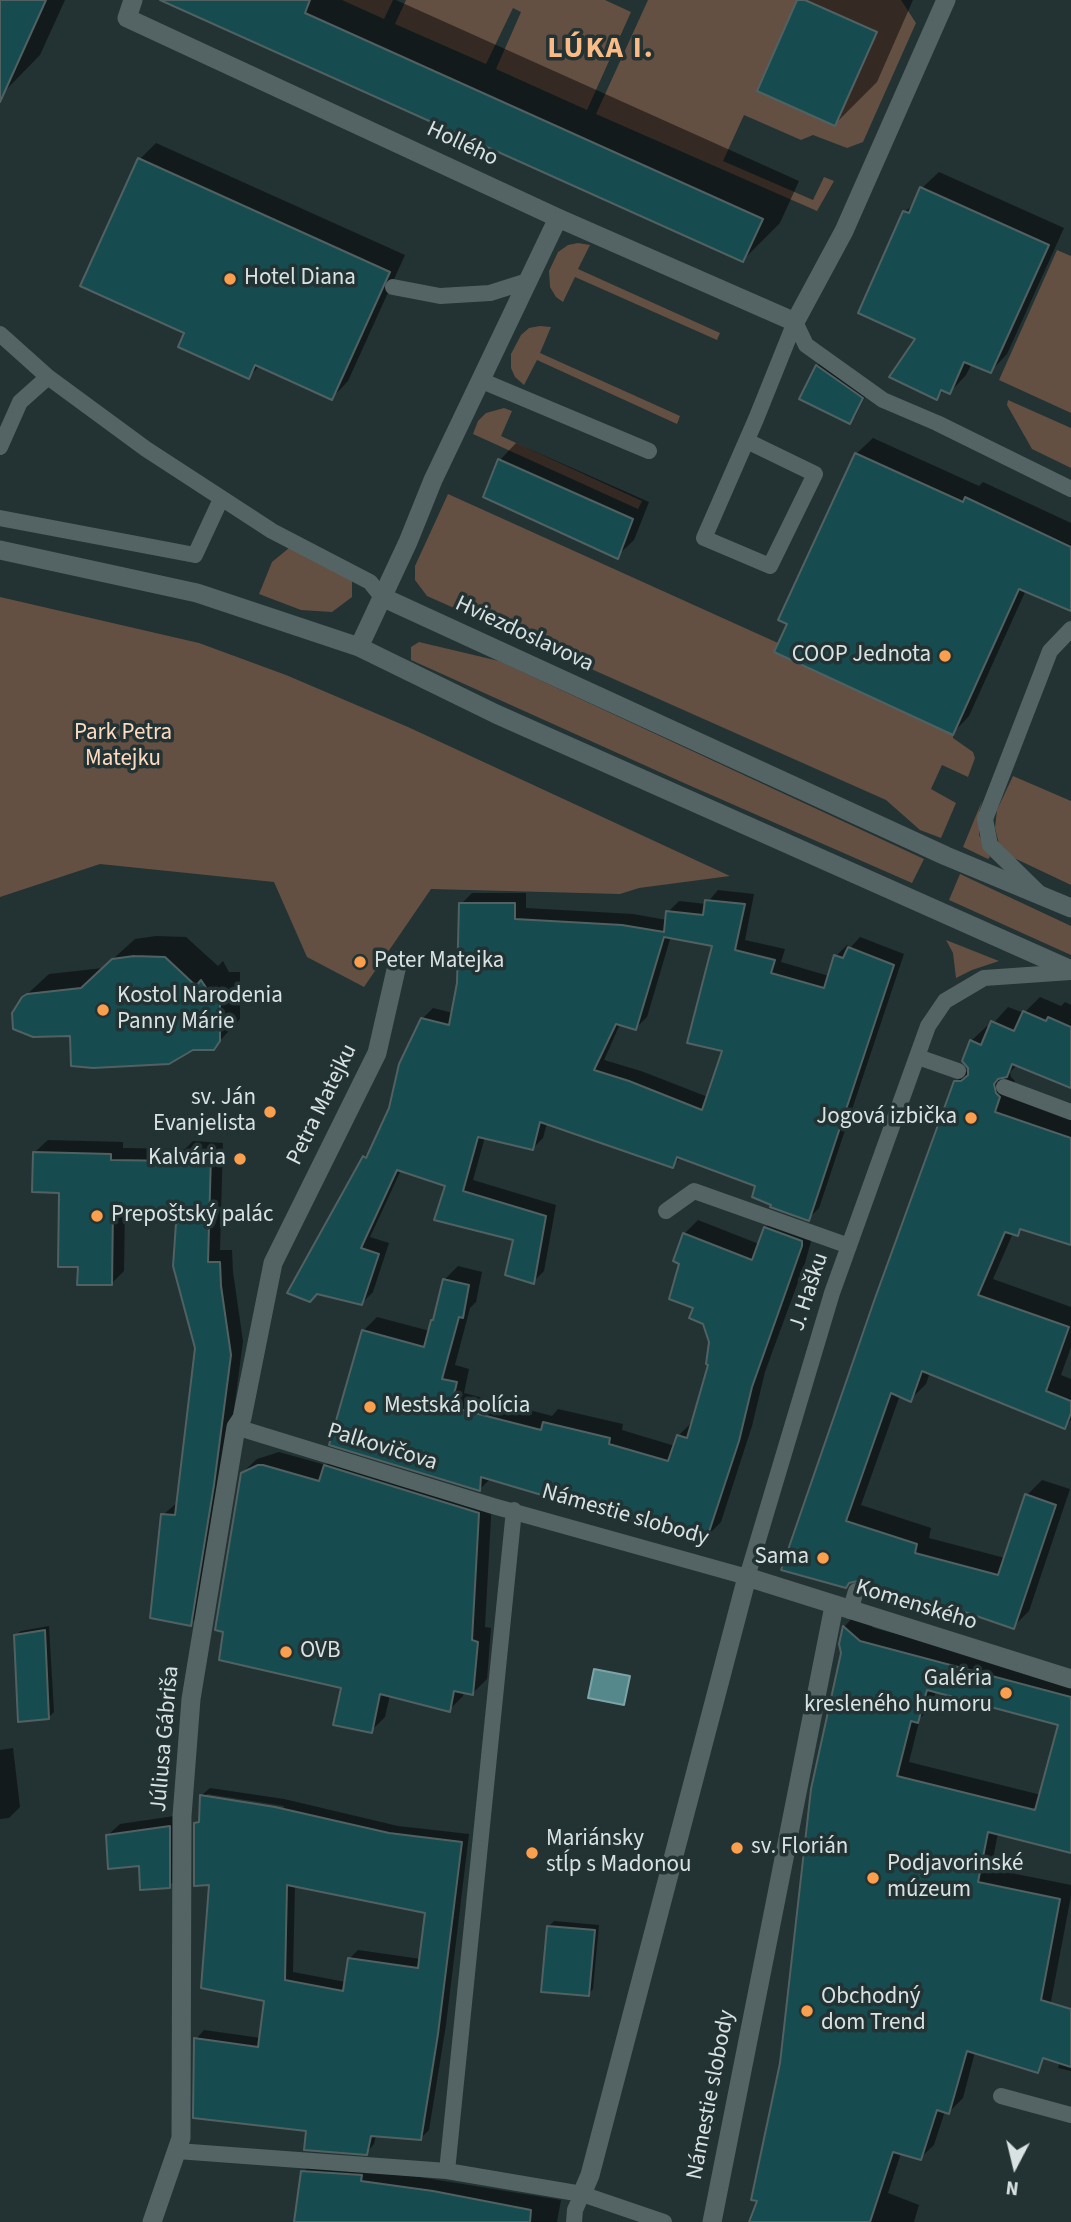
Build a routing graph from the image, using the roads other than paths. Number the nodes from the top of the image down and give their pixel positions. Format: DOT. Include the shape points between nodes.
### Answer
graph roads {
  1 [pos="133,0"];
  2 [pos="946,0"];
  3 [pos="558,218"];
  4 [pos="528,281"];
  5 [pos="393,287"];
  6 [pos="794,322"];
  7 [pos="0,334"];
  8 [pos="48,377"];
  9 [pos="480,380"];
  10 [pos="747,441"];
  11 [pos="0,447"];
  12 [pos="649,451"];
  13 [pos="1071,489"];
  14 [pos="222,499"];
  15 [pos="0,518"];
  16 [pos="0,550"];
  17 [pos="382,597"];
  18 [pos="1071,629"];
  19 [pos="359,647"];
  20 [pos="1042,896"];
  21 [pos="1071,908"];
  22 [pos="398,961"];
  23 [pos="1071,971"];
  24 [pos="918,1056"];
  25 [pos="958,1071"];
  26 [pos="1004,1087"];
  27 [pos="1071,1112"];
  28 [pos="666,1211"];
  29 [pos="849,1246"];
  30 [pos="272,1263"];
  31 [pos="236,1427"];
  32 [pos="514,1510"];
  33 [pos="747,1577"];
  34 [pos="856,1591"];
  35 [pos="842,1608"];
  36 [pos="1071,1679"];
  37 [pos="1000,2096"];
  38 [pos="1071,2115"];
  39 [pos="177,2151"];
  40 [pos="447,2171"];
  41 [pos="582,2194"];
  42 [pos="152,2222"];
  43 [pos="574,2222"];
  44 [pos="664,2222"];
  45 [pos="712,2222"];
  1 -- 3 [label="street, Hollého" via="127,18"];
  2 -- 6 [label="street" via="844,231"];
  3 -- 4 [label="street"];
  3 -- 6 [label="street, Hollého"];
  4 -- 5 [label="lane" via="490,293 440,296"];
  4 -- 9 [label="street"];
  6 -- 10 [label="lane"];
  6 -- 13 [label="lane" via="806,345 883,400"];
  7 -- 8 [label="lane, Hviezdoslavova"];
  8 -- 11 [label="lane" via="20,402"];
  8 -- 14 [label="lane, Hviezdoslavova"];
  9 -- 12 [label="lane"];
  9 -- 17 [label="street"];
  10 -- 10 [label="lane" via="704,538 770,566 814,474"];
  14 -- 15 [label="lane" via="195,555"];
  14 -- 17 [label="lane, Hviezdoslavova" via="370,582"];
  16 -- 19 [label="street" via="197,593"];
  17 -- 19 [label="street"];
  17 -- 20 [label="street, Hviezdoslavova"];
  18 -- 20 [label="lane" via="1050,652 985,819 990,845"];
  19 -- 23 [label="street" via="496,714"];
  20 -- 21 [label="street, Hviezdoslavova"];
  22 -- 30 [label="street, Petra Matejku" via="377,1053"];
  23 -- 24 [label="lane, J. Hašku" via="984,978 944,1001"];
  24 -- 25 [label="lane"];
  24 -- 29 [label="lane, J. Hašku"];
  26 -- 27 [label="lane"];
  28 -- 29 [label="lane" via="694,1191"];
  29 -- 33 [label="lane, J. Hašku"];
  30 -- 31 [label="street, Júliusa Gábriša" via="242,1418"];
  31 -- 32 [label="lane, Palkovičova"];
  31 -- 39 [label="street, Júliusa Gábriša" via="191,1699 182,1816 181,2137"];
  32 -- 33 [label="lane, Námestie slobody"];
  32 -- 40 [label="lane, Námestie slobody"];
  33 -- 35 [label="street, Komenského"];
  33 -- 41 [label="street"];
  34 -- 35 [label="lane"];
  35 -- 36 [label="street, Komenského"];
  35 -- 45 [label="street, Námestie slobody"];
  37 -- 38 [label="lane"];
  39 -- 40 [label="lane"];
  39 -- 42 [label="street, Júliusa Gábriša"];
  40 -- 41 [label="lane"];
  41 -- 43 [label="lane"];
  41 -- 44 [label="lane"];
}
